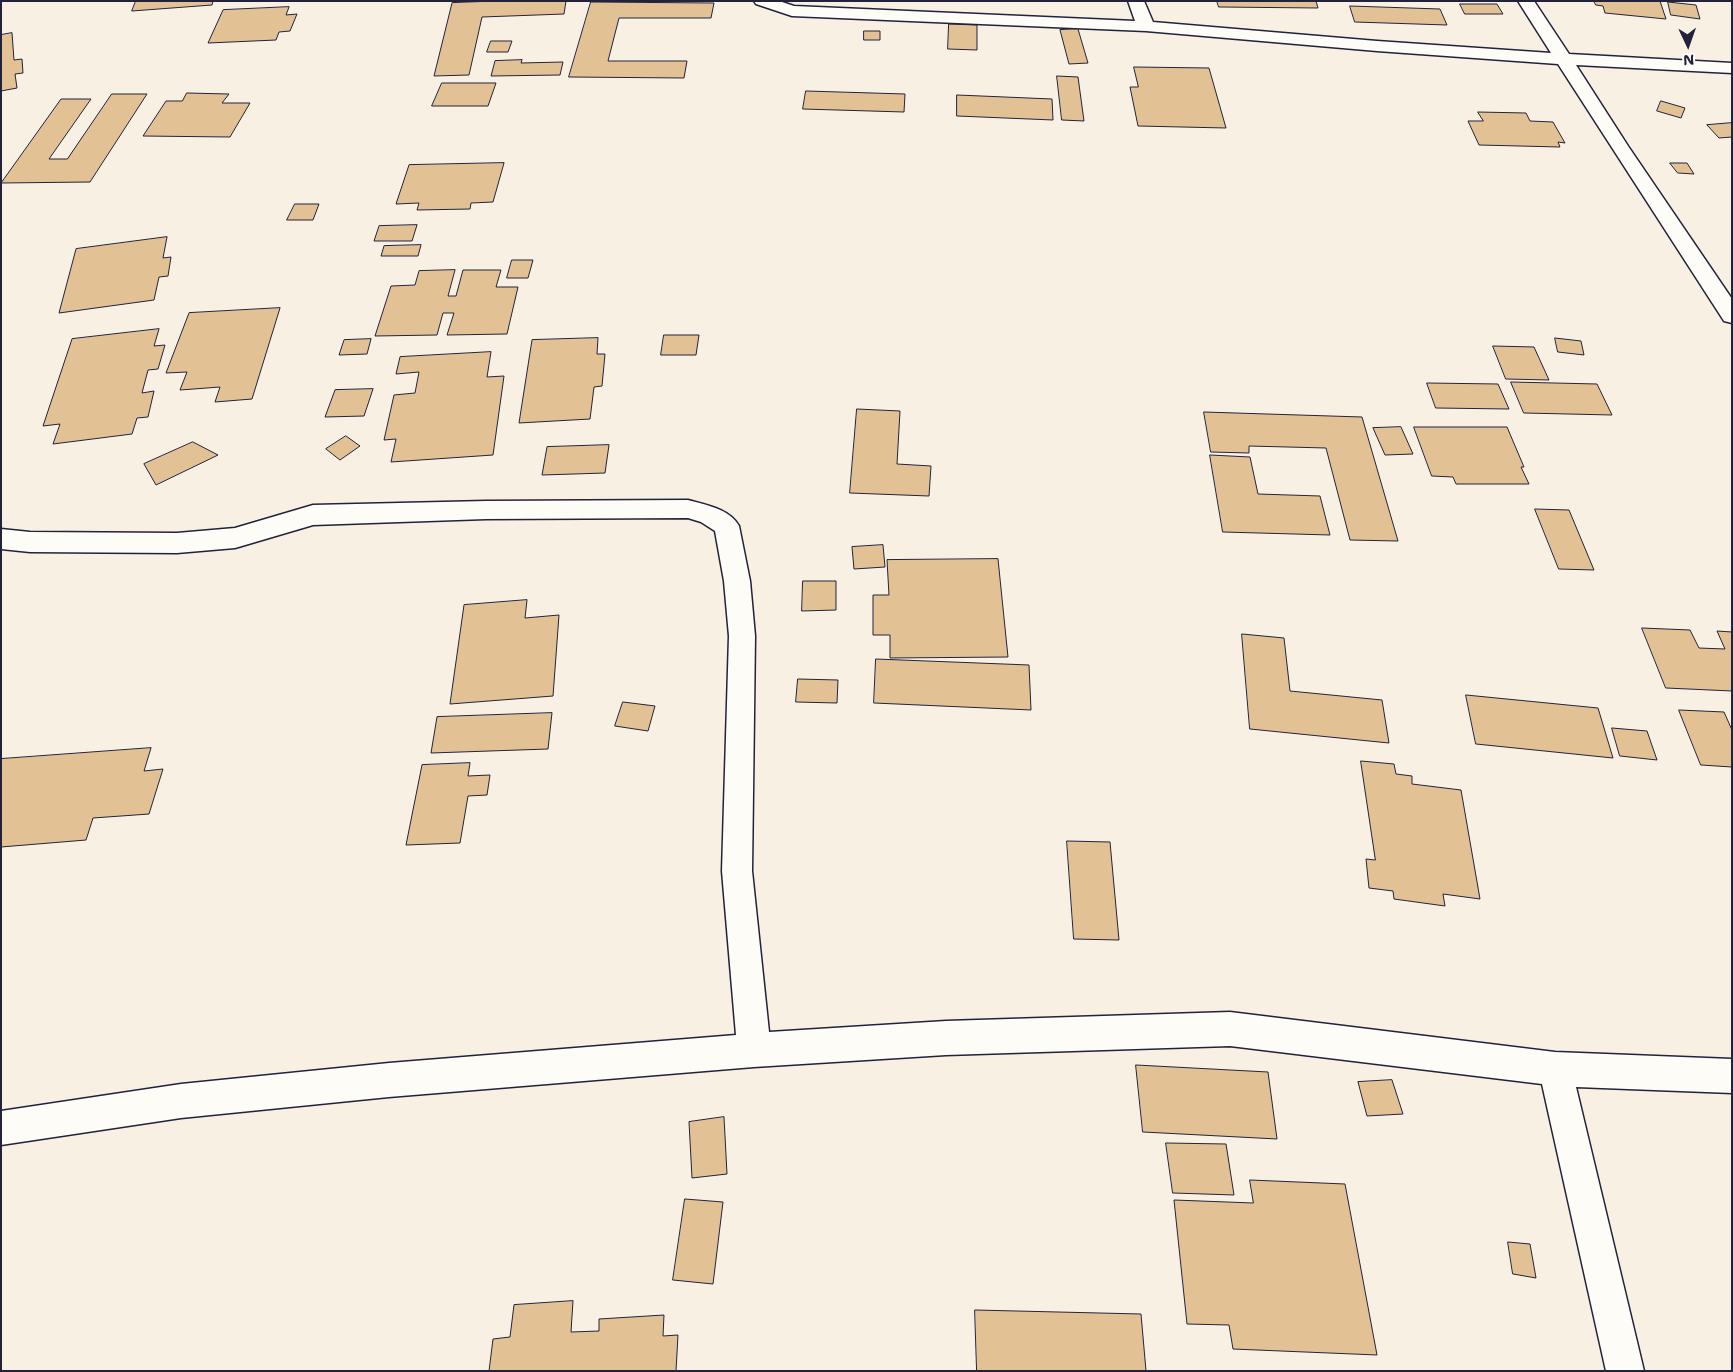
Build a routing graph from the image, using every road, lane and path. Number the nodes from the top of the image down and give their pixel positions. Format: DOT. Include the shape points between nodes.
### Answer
graph roads {
  1 [pos="762,1"];
  2 [pos="1136,1"];
  3 [pos="1526,1"];
  4 [pos="1146,26"];
  5 [pos="1564,60"];
  6 [pos="1732,68"];
  7 [pos="1732,316"];
  8 [pos="1,539"];
  9 [pos="754,1050"];
  10 [pos="1554,1069"];
  11 [pos="1732,1076"];
  12 [pos="1,1128"];
  13 [pos="1625,1371"];
  1 -- 4 [label="street" via="802,12"];
  2 -- 4 [label="street"];
  3 -- 5 [label="street"];
  4 -- 5 [label="street"];
  5 -- 6 [label="street"];
  5 -- 7 [label="street"];
  8 -- 9 [label="street" via="177,543 235,538 313,515 486,510 688,509 709,515 727,526 742,636 737,871"];
  9 -- 10 [label="street" via="946,1038 1230,1029"];
  9 -- 12 [label="street" via="369,1082 181,1102"];
  10 -- 11 [label="street"];
  10 -- 13 [label="street"];
}
